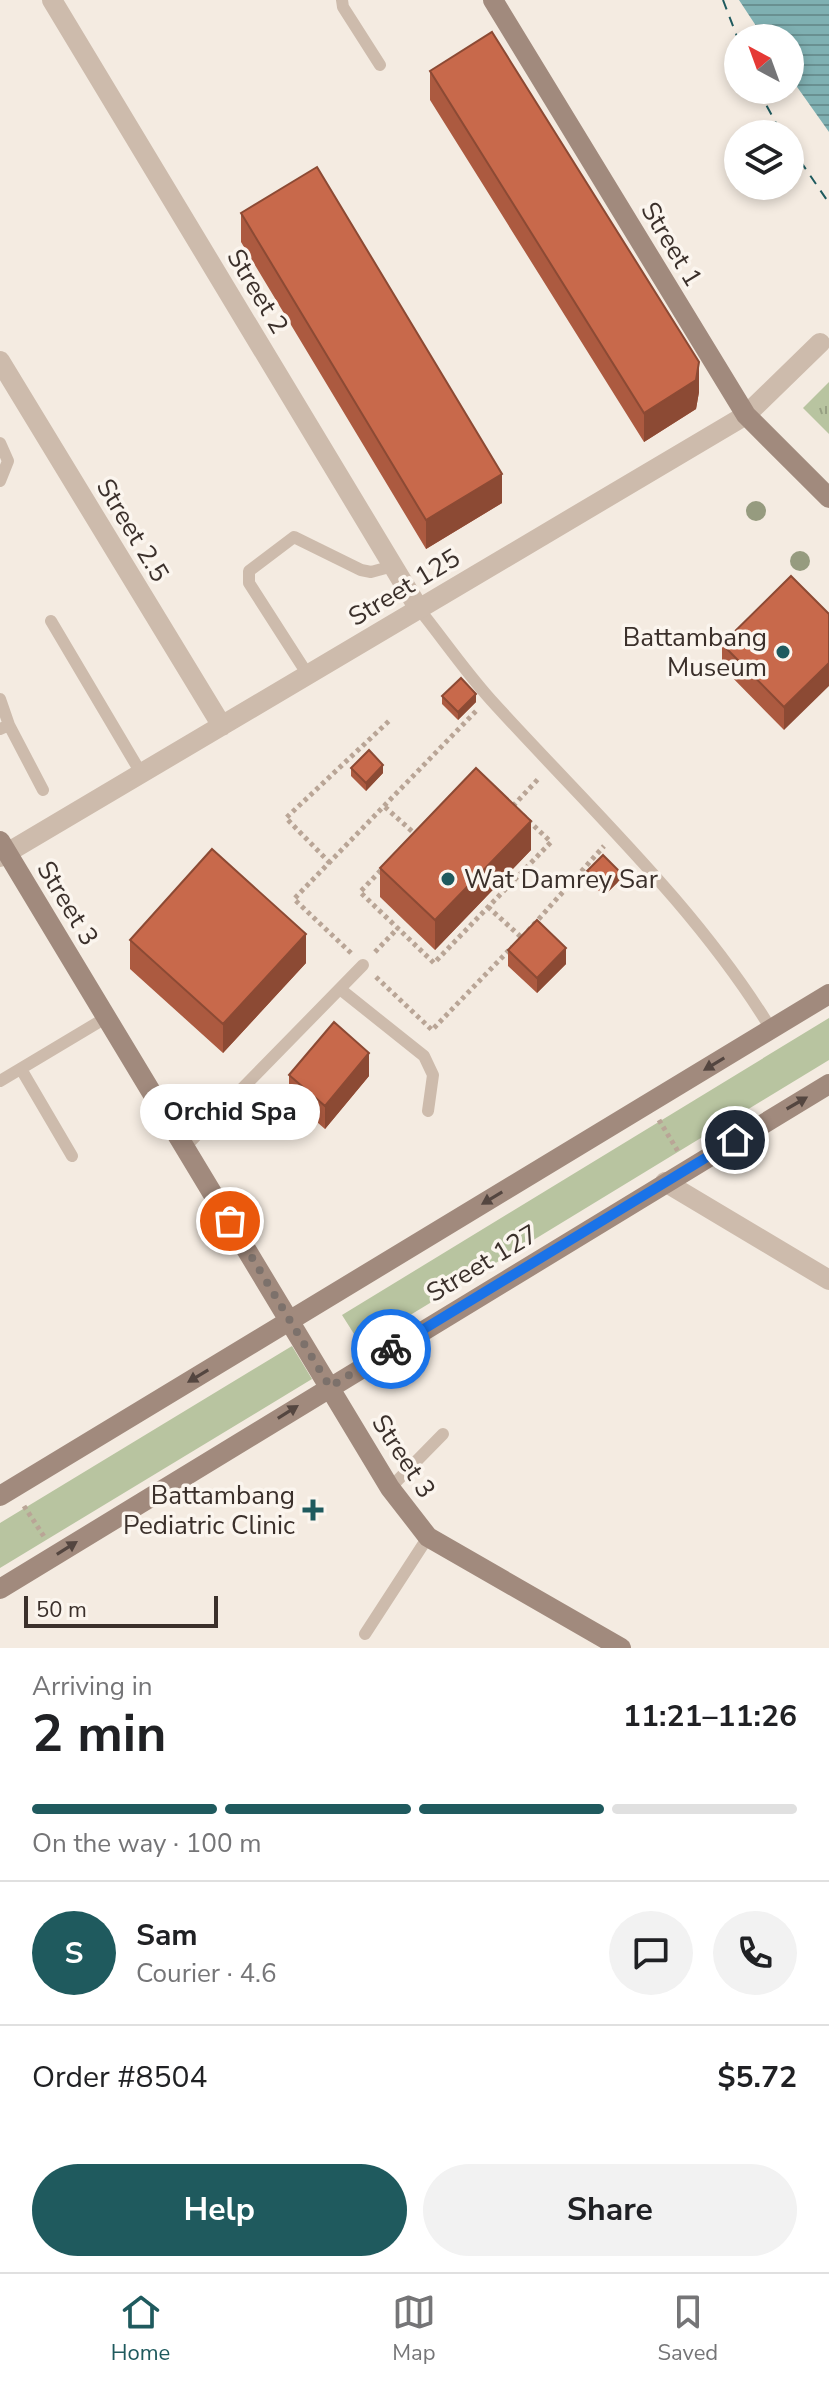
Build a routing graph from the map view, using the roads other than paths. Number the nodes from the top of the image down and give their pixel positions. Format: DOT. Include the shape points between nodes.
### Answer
graph roads {
  1 [pos="52,0"];
  2 [pos="342,0"];
  3 [pos="493,0"];
  4 [pos="380,65"];
  5 [pos="820,343"];
  6 [pos="0,361"];
  7 [pos="746,415"];
  8 [pos="0,443"];
  9 [pos="0,481"];
  10 [pos="829,498"];
  11 [pos="393,566"];
  12 [pos="419,609"];
  13 [pos="51,621"];
  14 [pos="308,675"];
  15 [pos="0,699"];
  16 [pos="222,726"];
  17 [pos="4,727"];
  18 [pos="141,773"];
  19 [pos="43,790"];
  20 [pos="2,850"];
  21 [pos="363,965"];
  22 [pos="340,989"];
  23 [pos="829,994"];
  24 [pos="107,1017"];
  25 [pos="771,1029"];
  26 [pos="21,1069"];
  27 [pos="0,1081"];
  28 [pos="829,1084"];
  29 [pos="428,1111"];
  30 [pos="185,1147"];
  31 [pos="72,1156"];
  32 [pos="665,1182"];
  33 [pos="829,1280"];
  34 [pos="289,1321"];
  35 [pos="330,1387"];
  36 [pos="443,1434"];
  37 [pos="390,1488"];
  38 [pos="6,1492"];
  39 [pos="428,1537"];
  40 [pos="0,1589"];
  41 [pos="365,1634"];
  42 [pos="621,1648"];
  1 -- 11 [label="street, Street 2"];
  2 -- 4 [label="lane"];
  3 -- 7 [label="street, Street 1"];
  5 -- 7 [label="street, Street 125"];
  6 -- 16 [label="street, Street 2.5"];
  7 -- 10 [label="street, Street 1"];
  7 -- 12 [label="street, Street 125"];
  8 -- 9 [label="lane" via="8,461"];
  11 -- 12 [label="street, Street 2"];
  11 -- 14 [label="lane" via="361,570 294,537 249,571 249,583"];
  12 -- 14 [label="street, Street 125"];
  12 -- 25 [label="lane" via="489,697 617,831 748,992"];
  13 -- 18 [label="lane"];
  14 -- 16 [label="street, Street 125"];
  15 -- 17 [label="lane"];
  16 -- 18 [label="street, Street 125"];
  17 -- 19 [label="lane"];
  18 -- 20 [label="street, Street 125"];
  20 -- 24 [label="street, Street 3"];
  21 -- 22 [label="lane"];
  22 -- 29 [label="lane" via="424,1056 433,1075"];
  22 -- 30 [label="lane"];
  23 -- 25 [label="street, Street 127"];
  24 -- 26 [label="lane"];
  24 -- 30 [label="street, Street 3"];
  25 -- 34 [label="street, Street 127, one-way"];
  26 -- 27 [label="lane"];
  26 -- 31 [label="lane"];
  32 -- 28 [label="street, Street 127, one-way"];
  30 -- 34 [label="street, Street 3"];
  32 -- 33 [label="street"];
  32 -- 35 [label="street, Street 127"];
  34 -- 35 [label="street, Street 3"];
  34 -- 38 [label="street, Street 127, one-way"];
  35 -- 37 [label="street, Street 3"];
  40 -- 35 [label="street, Street 127, one-way"];
  36 -- 37 [label="lane"];
  37 -- 39 [label="street, Street 3"];
  39 -- 41 [label="lane"];
  39 -- 42 [label="street, Street 3"];
}
